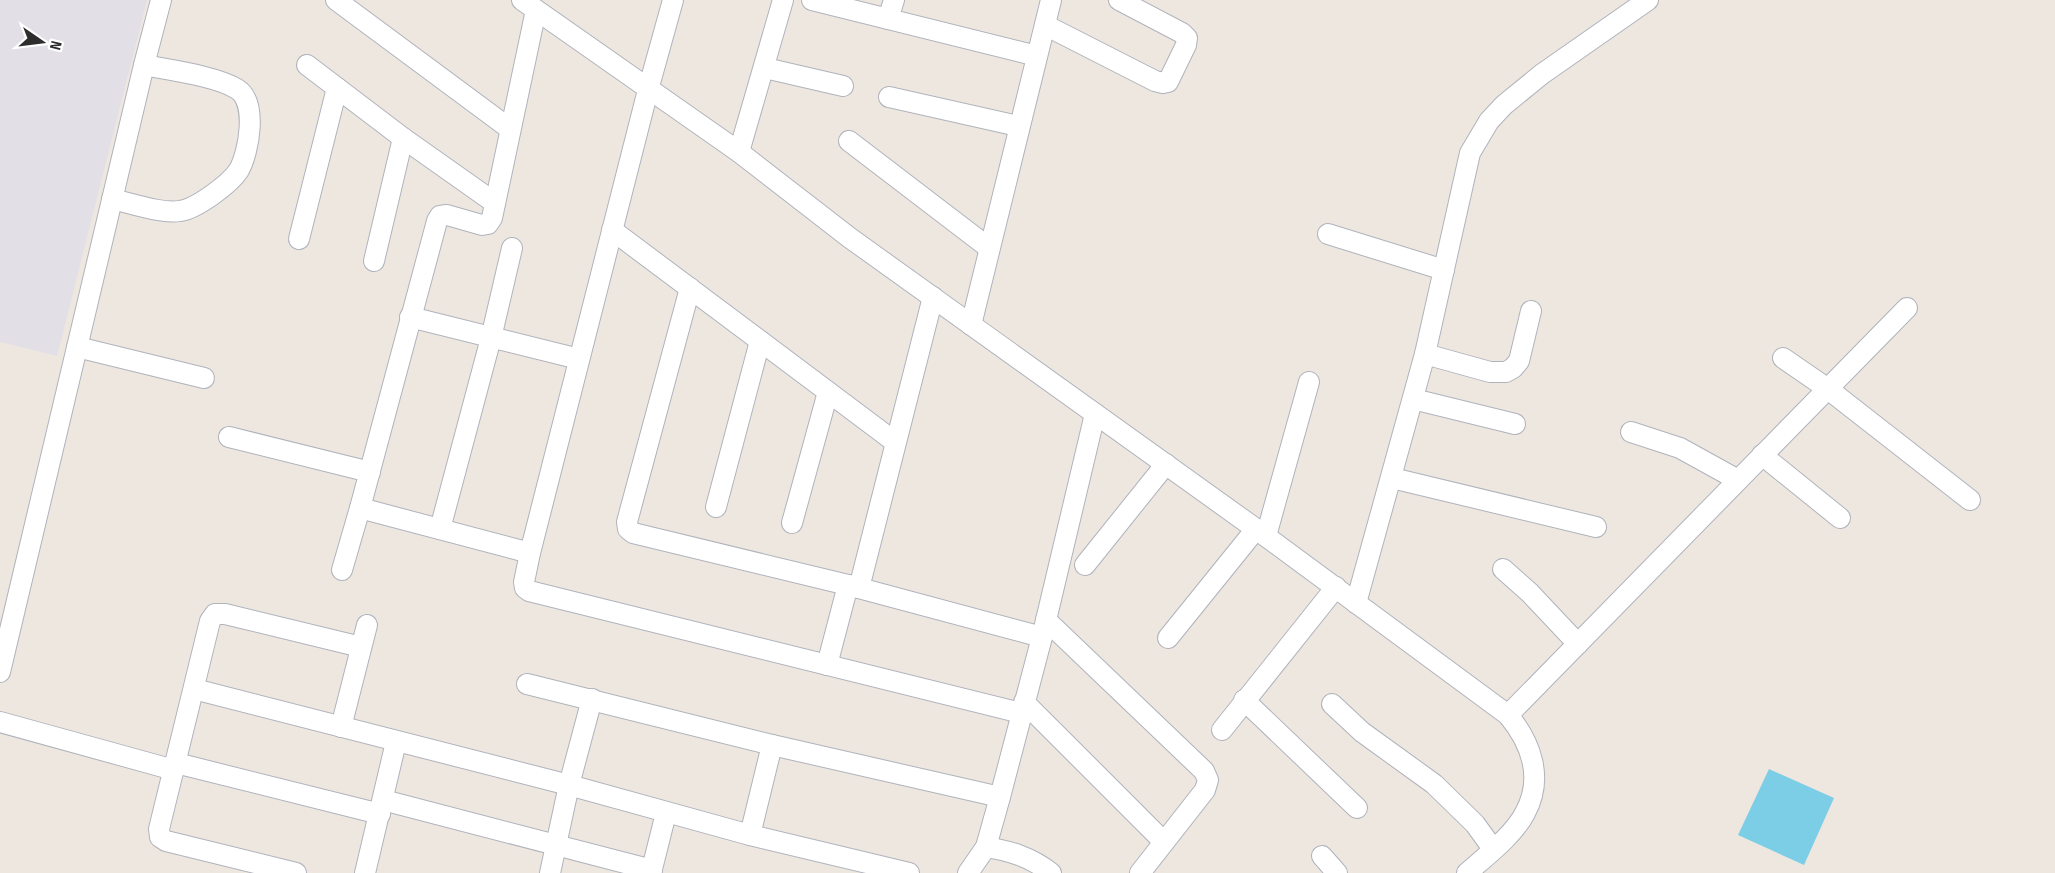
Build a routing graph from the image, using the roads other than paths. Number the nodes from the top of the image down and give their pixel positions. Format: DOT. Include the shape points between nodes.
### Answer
graph roads {
  1 [pos="161,0"];
  2 [pos="336,0"];
  3 [pos="673,0"];
  4 [pos="783,0"];
  5 [pos="812,0"];
  6 [pos="894,0"];
  7 [pos="1051,0"];
  8 [pos="1119,0"];
  9 [pos="1648,0"];
  10 [pos="529,5"];
  11 [pos="888,19"];
  12 [pos="1045,26"];
  13 [pos="1037,56"];
  14 [pos="144,65"];
  15 [pos="307,65"];
  16 [pos="765,68"];
  17 [pos="843,86"];
  18 [pos="337,88"];
  19 [pos="648,90"];
  20 [pos="889,97"];
  21 [pos="1018,126"];
  22 [pos="510,129"];
  23 [pos="403,138"];
  24 [pos="849,141"];
  25 [pos="739,152"];
  26 [pos="112,199"];
  27 [pos="495,203"];
  28 [pos="612,230"];
  29 [pos="1328,234"];
  30 [pos="299,239"];
  31 [pos="512,248"];
  32 [pos="989,248"];
  33 [pos="374,261"];
  34 [pos="1444,270"];
  35 [pos="690,288"];
  36 [pos="933,297"];
  37 [pos="1908,308"];
  38 [pos="1531,311"];
  39 [pos="410,318"];
  40 [pos="971,325"];
  41 [pos="491,338"];
  42 [pos="760,341"];
  43 [pos="77,347"];
  44 [pos="1425,354"];
  45 [pos="1783,358"];
  46 [pos="579,359"];
  47 [pos="204,378"];
  48 [pos="1309,382"];
  49 [pos="1828,389"];
  50 [pos="828,392"];
  51 [pos="1413,399"];
  52 [pos="1095,414"];
  53 [pos="1515,424"];
  54 [pos="1630,432"];
  55 [pos="229,437"];
  56 [pos="895,442"];
  57 [pos="1762,455"];
  58 [pos="1166,464"];
  59 [pos="370,472"];
  60 [pos="1392,478"];
  61 [pos="1738,480"];
  62 [pos="1970,500"];
  63 [pos="716,507"];
  64 [pos="360,508"];
  65 [pos="1840,518"];
  66 [pos="792,523"];
  67 [pos="1596,527"];
  68 [pos="440,529"];
  69 [pos="1261,533"];
  70 [pos="530,553"];
  71 [pos="1085,565"];
  72 [pos="1503,569"];
  73 [pos="342,570"];
  74 [pos="853,586"];
  75 [pos="1336,587"];
  76 [pos="1356,603"];
  77 [pos="367,625"];
  78 [pos="1044,628"];
  79 [pos="1168,638"];
  80 [pos="1578,644"];
  81 [pos="361,647"];
  82 [pos="827,665"];
  83 [pos="0,672"];
  84 [pos="527,684"];
  85 [pos="194,689"];
  86 [pos="592,699"];
  87 [pos="1244,700"];
  88 [pos="1332,704"];
  89 [pos="1023,708"];
  90 [pos="1508,715"];
  91 [pos="0,722"];
  92 [pos="341,727"];
  93 [pos="1222,730"];
  94 [pos="396,742"];
  95 [pos="772,745"];
  96 [pos="175,766"];
  97 [pos="569,785"];
  98 [pos="1000,797"];
  99 [pos="382,807"];
  100 [pos="1357,808"];
  101 [pos="666,813"];
  102 [pos="750,835"];
  103 [pos="1164,842"];
  104 [pos="556,846"];
  105 [pos="986,847"];
  106 [pos="1493,849"];
  107 [pos="1322,856"];
  108 [pos="291,872"];
  109 [pos="651,872"];
  110 [pos="365,873"];
  111 [pos="550,873"];
  112 [pos="909,873"];
  113 [pos="968,873"];
  114 [pos="1051,873"];
  115 [pos="1140,873"];
  116 [pos="1336,873"];
  117 [pos="1467,873"];
  1 -- 14 [label="street"];
  2 -- 22 [label="street"];
  3 -- 19 [label="street"];
  4 -- 16 [label="street"];
  5 -- 11 [label="street"];
  6 -- 11 [label="street"];
  7 -- 12 [label="street"];
  8 -- 12 [label="street" via="1187,38 1168,82 1155,81"];
  9 -- 34 [label="street" via="1542,74 1489,121 1470,153"];
  10 -- 19 [label="street"];
  10 -- 22 [label="street"];
  11 -- 13 [label="street"];
  12 -- 13 [label="street"];
  13 -- 21 [label="street"];
  14 -- 26 [label="street"];
  14 -- 26 [label="street" via="239,89 248,105 247,149 239,170 228,182 191,207 165,210"];
  15 -- 18 [label="street"];
  16 -- 17 [label="street"];
  16 -- 25 [label="street"];
  18 -- 23 [label="street"];
  18 -- 30 [label="street"];
  19 -- 25 [label="street"];
  19 -- 28 [label="street"];
  20 -- 21 [label="street"];
  21 -- 32 [label="street"];
  22 -- 27 [label="street"];
  23 -- 27 [label="street"];
  23 -- 33 [label="street"];
  24 -- 32 [label="street"];
  25 -- 36 [label="street"];
  26 -- 43 [label="street"];
  27 -- 39 [label="street" via="488,224 447,215 436,221"];
  28 -- 35 [label="street"];
  28 -- 46 [label="street"];
  29 -- 34 [label="street"];
  31 -- 41 [label="street"];
  32 -- 40 [label="street"];
  34 -- 44 [label="street"];
  35 -- 42 [label="street"];
  35 -- 74 [label="street" via="628,529"];
  36 -- 40 [label="street"];
  36 -- 56 [label="street"];
  37 -- 49 [label="street"];
  38 -- 44 [label="street" via="1519,361 1506,372 1491,372"];
  39 -- 41 [label="street"];
  39 -- 59 [label="street"];
  40 -- 52 [label="street"];
  41 -- 46 [label="street"];
  41 -- 68 [label="street"];
  42 -- 50 [label="street"];
  42 -- 63 [label="street"];
  43 -- 47 [label="street"];
  43 -- 83 [label="street"];
  44 -- 51 [label="street"];
  45 -- 49 [label="street"];
  46 -- 70 [label="street"];
  48 -- 69 [label="street"];
  49 -- 57 [label="street"];
  49 -- 62 [label="street"];
  50 -- 56 [label="street"];
  50 -- 66 [label="street"];
  51 -- 53 [label="street"];
  51 -- 60 [label="street"];
  52 -- 58 [label="street"];
  52 -- 78 [label="street"];
  54 -- 61 [label="street" via="1680,448"];
  55 -- 59 [label="street"];
  56 -- 74 [label="street"];
  57 -- 61 [label="street"];
  57 -- 65 [label="street"];
  58 -- 69 [label="street"];
  58 -- 71 [label="street"];
  59 -- 64 [label="street"];
  60 -- 67 [label="street"];
  60 -- 76 [label="street"];
  61 -- 80 [label="street"];
  64 -- 68 [label="street"];
  64 -- 73 [label="street"];
  68 -- 70 [label="street"];
  69 -- 75 [label="street"];
  69 -- 79 [label="street"];
  70 -- 82 [label="street" via="524,582 529,591"];
  72 -- 80 [label="street"];
  74 -- 78 [label="street"];
  74 -- 82 [label="street"];
  75 -- 76 [label="street"];
  75 -- 87 [label="street"];
  76 -- 90 [label="street"];
  77 -- 81 [label="street"];
  78 -- 89 [label="street"];
  78 -- 103 [label="street" via="1204,771 1208,780 1205,790"];
  80 -- 90 [label="street"];
  81 -- 85 [label="street" via="215,614"];
  81 -- 92 [label="street"];
  82 -- 89 [label="street"];
  84 -- 86 [label="street"];
  85 -- 92 [label="street"];
  85 -- 96 [label="street"];
  86 -- 95 [label="street"];
  86 -- 97 [label="street"];
  87 -- 93 [label="street"];
  87 -- 100 [label="street"];
  88 -- 106 [label="street" via="1362,732 1441,790"];
  89 -- 98 [label="street"];
  89 -- 103 [label="street"];
  90 -- 106 [label="street" via="1530,748 1535,775 1525,815"];
  91 -- 96 [label="street"];
  92 -- 94 [label="street"];
  94 -- 97 [label="street"];
  94 -- 99 [label="street"];
  95 -- 98 [label="street"];
  95 -- 102 [label="street"];
  96 -- 99 [label="street"];
  96 -- 108 [label="street" via="160,837"];
  97 -- 101 [label="street"];
  97 -- 104 [label="street"];
  98 -- 105 [label="street"];
  99 -- 104 [label="street"];
  99 -- 110 [label="street"];
  101 -- 102 [label="street"];
  101 -- 109 [label="street"];
  102 -- 112 [label="street"];
  103 -- 115 [label="street"];
  104 -- 109 [label="street"];
  104 -- 111 [label="street"];
  105 -- 113 [label="street"];
  105 -- 114 [label="street" via="1030,859"];
  106 -- 117 [label="street"];
  107 -- 116 [label="street"];
}
